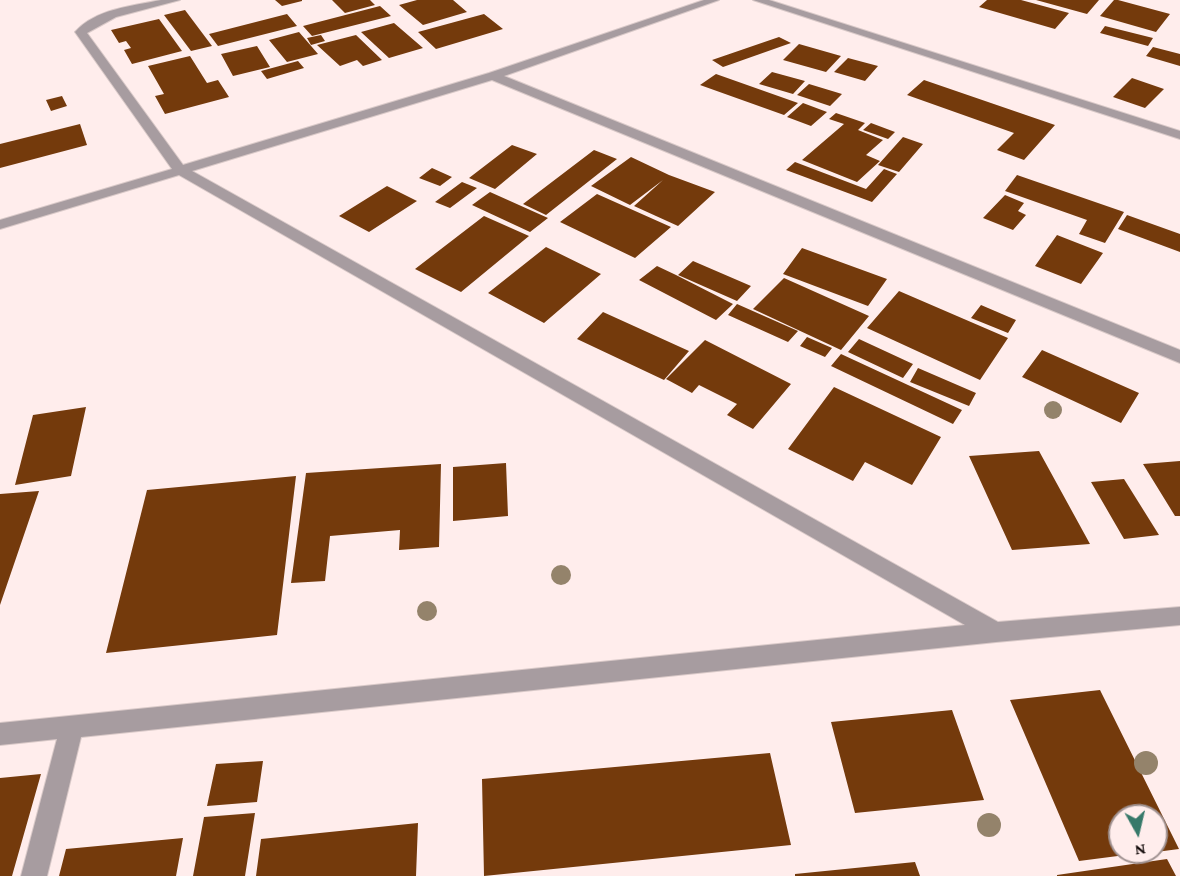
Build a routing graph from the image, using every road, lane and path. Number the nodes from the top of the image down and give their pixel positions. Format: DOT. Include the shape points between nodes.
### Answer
graph roads {
  1 [pos="175,0"];
  2 [pos="714,0"];
  3 [pos="758,0"];
  4 [pos="493,76"];
  5 [pos="1180,135"];
  6 [pos="180,170"];
  7 [pos="0,225"];
  8 [pos="1180,357"];
  9 [pos="1180,616"];
  10 [pos="996,632"];
  11 [pos="72,726"];
  12 [pos="0,734"];
  13 [pos="34,876"];
  1 -- 6 [label="street" via="104,17 81,32"];
  2 -- 4 [label="street"];
  3 -- 5 [label="street"];
  4 -- 6 [label="street"];
  4 -- 8 [label="street"];
  6 -- 7 [label="street"];
  6 -- 10 [label="street"];
  9 -- 10 [label="street"];
  10 -- 11 [label="street"];
  11 -- 12 [label="street"];
  11 -- 13 [label="street"];
}
